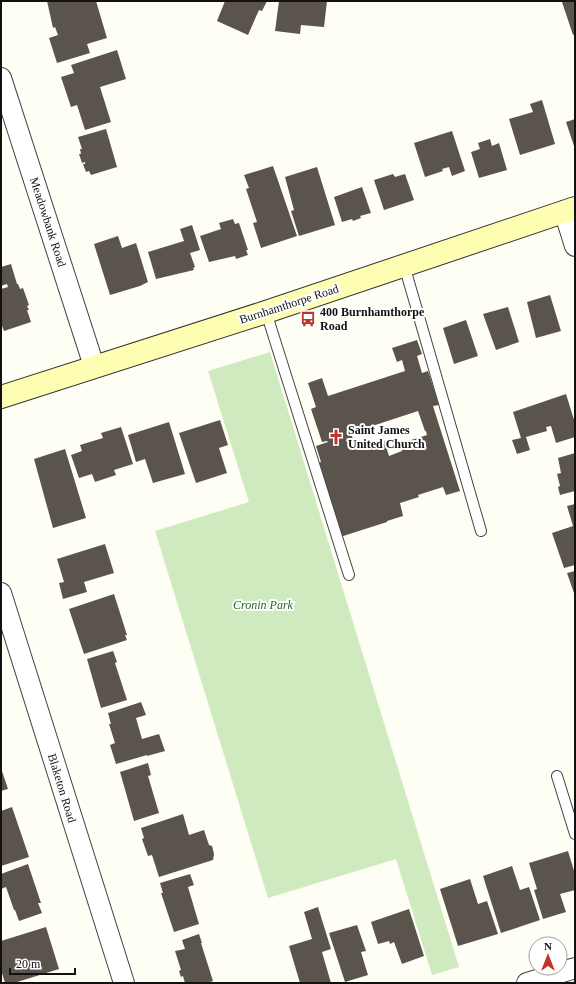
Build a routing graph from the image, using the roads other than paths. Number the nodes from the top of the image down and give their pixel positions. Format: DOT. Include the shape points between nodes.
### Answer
graph roads {
  1 [pos="1,78"];
  2 [pos="570,209"];
  3 [pos="575,246"];
  4 [pos="404,265"];
  5 [pos="266,312"];
  6 [pos="94,366"];
  7 [pos="1,397"];
  8 [pos="482,531"];
  9 [pos="349,575"];
  10 [pos="1,593"];
  11 [pos="557,776"];
  12 [pos="575,834"];
  13 [pos="575,968"];
  14 [pos="124,983"];
  15 [pos="527,983"];
  1 -- 6 [label="street, Meadowbank Road"];
  2 -- 3 [label="street"];
  2 -- 4 [label="main road, Burnhamthorpe Road"];
  4 -- 5 [label="main road, Burnhamthorpe Road"];
  4 -- 8 [label="lane"];
  5 -- 6 [label="main road, Burnhamthorpe Road"];
  5 -- 9 [label="lane"];
  6 -- 7 [label="main road, Burnhamthorpe Road"];
  10 -- 14 [label="street, Blaketon Road"];
  11 -- 12 [label="lane"];
  13 -- 15 [label="street"];
}
